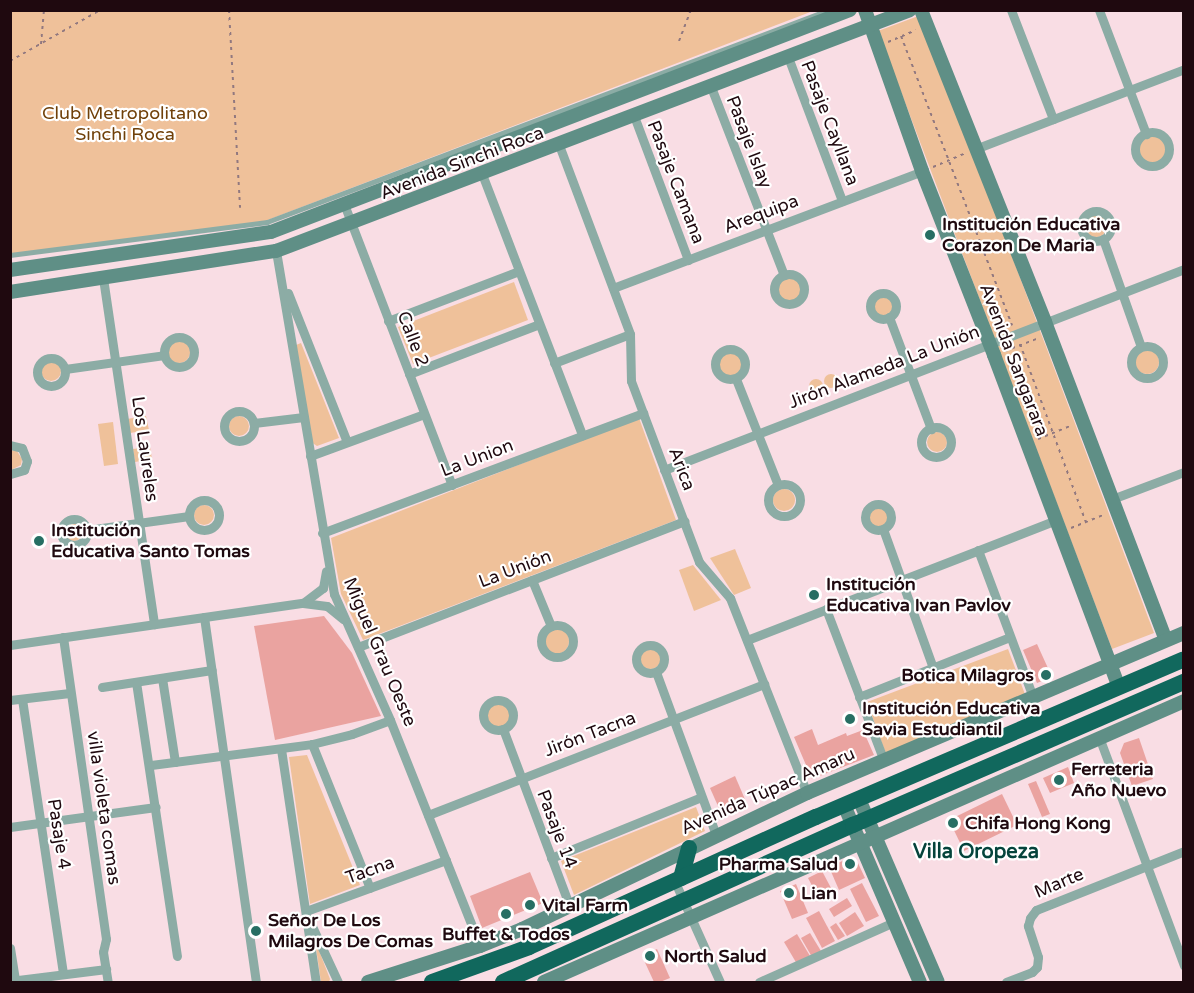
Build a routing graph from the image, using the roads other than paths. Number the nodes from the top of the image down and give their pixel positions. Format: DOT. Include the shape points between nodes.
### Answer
graph roads {
  1 [pos="828,10"];
  2 [pos="850,10"];
  3 [pos="865,10"];
  4 [pos="910,10"];
  5 [pos="921,10"];
  6 [pos="1011,10"];
  7 [pos="1098,10"];
  8 [pos="870,26"];
  9 [pos="788,57"];
  10 [pos="1184,69"];
  11 [pos="659,79"];
  12 [pos="711,87"];
  13 [pos="1129,90"];
  14 [pos="634,116"];
  15 [pos="1053,118"];
  16 [pos="1146,134"];
  17 [pos="559,145"];
  18 [pos="975,149"];
  19 [pos="922,171"];
  20 [pos="482,174"];
  21 [pos="842,201"];
  22 [pos="344,204"];
  23 [pos="350,225"];
  24 [pos="765,231"];
  25 [pos="1103,239"];
  26 [pos="276,251"];
  27 [pos="10,255"];
  28 [pos="688,260"];
  29 [pos="1184,269"];
  30 [pos="10,270"];
  31 [pos="519,271"];
  32 [pos="784,275"];
  33 [pos="281,277"];
  34 [pos="103,278"];
  35 [pos="613,288"];
  36 [pos="10,292"];
  37 [pos="1122,293"];
  38 [pos="889,317"];
  39 [pos="388,321"];
  40 [pos="539,324"];
  41 [pos="1047,328"];
  42 [pos="630,334"];
  43 [pos="1142,347"];
  44 [pos="992,349"];
  45 [pos="164,355"];
  46 [pos="116,362"];
  47 [pos="554,363"];
  48 [pos="64,369"];
  49 [pos="409,374"];
  50 [pos="910,374"];
  51 [pos="736,379"];
  52 [pos="643,413"];
  53 [pos="424,414"];
  54 [pos="304,417"];
  55 [pos="254,423"];
  56 [pos="931,429"];
  57 [pos="757,434"];
  58 [pos="582,435"];
  59 [pos="347,442"];
  60 [pos="10,445"];
  61 [pos="310,456"];
  62 [pos="664,470"];
  63 [pos="1184,472"];
  64 [pos="10,474"];
  65 [pos="452,485"];
  66 [pos="778,485"];
  67 [pos="1114,505"];
  68 [pos="189,516"];
  69 [pos="684,521"];
  70 [pos="139,523"];
  71 [pos="1058,526"];
  72 [pos="87,530"];
  73 [pos="883,530"];
  74 [pos="322,533"];
  75 [pos="978,550"];
  76 [pos="326,559"];
  77 [pos="532,580"];
  78 [pos="900,580"];
  79 [pos="303,603"];
  80 [pos="826,609"];
  81 [pos="204,617"];
  82 [pos="344,620"];
  83 [pos="154,624"];
  84 [pos="552,626"];
  85 [pos="1184,633"];
  86 [pos="63,637"];
  87 [pos="1010,637"];
  88 [pos="747,640"];
  89 [pos="1166,640"];
  90 [pos="10,645"];
  91 [pos="358,647"];
  92 [pos="1184,659"];
  93 [pos="1110,663"];
  94 [pos="933,668"];
  95 [pos="212,670"];
  96 [pos="656,672"];
  97 [pos="162,678"];
  98 [pos="136,682"];
  99 [pos="1184,682"];
  100 [pos="764,684"];
  101 [pos="102,687"];
  102 [pos="1119,687"];
  103 [pos="70,693"];
  104 [pos="859,697"];
  105 [pos="1033,697"];
  106 [pos="22,699"];
  107 [pos="10,700"];
  108 [pos="1184,701"];
  109 [pos="390,720"];
  110 [pos="672,720"];
  111 [pos="503,729"];
  112 [pos="1100,737"];
  113 [pos="312,744"];
  114 [pos="281,748"];
  115 [pos="224,756"];
  116 [pos="884,760"];
  117 [pos="175,762"];
  118 [pos="151,765"];
  119 [pos="520,779"];
  120 [pos="807,793"];
  121 [pos="701,797"];
  122 [pos="851,802"];
  123 [pos="156,807"];
  124 [pos="428,815"];
  125 [pos="89,816"];
  126 [pos="860,822"];
  127 [pos="40,823"];
  128 [pos="10,828"];
  129 [pos="716,835"];
  130 [pos="875,836"];
  131 [pos="860,842"];
  132 [pos="689,848"];
  133 [pos="1184,851"];
  134 [pos="551,858"];
  135 [pos="446,860"];
  136 [pos="1147,865"];
  137 [pos="678,880"];
  138 [pos="370,888"];
  139 [pos="570,907"];
  140 [pos="306,911"];
  141 [pos="688,911"];
  142 [pos="894,922"];
  143 [pos="480,946"];
  144 [pos="10,948"];
  145 [pos="177,956"];
  146 [pos="1184,966"];
  147 [pos="106,969"];
  148 [pos="63,974"];
  149 [pos="13,981"];
  150 [pos="108,982"];
  151 [pos="256,982"];
  152 [pos="316,982"];
  153 [pos="338,982"];
  154 [pos="368,982"];
  155 [pos="432,982"];
  156 [pos="503,982"];
  157 [pos="544,982"];
  158 [pos="720,982"];
  159 [pos="759,982"];
  160 [pos="920,982"];
  161 [pos="938,982"];
  162 [pos="1006,982"];
  1 -- 11 [label="lane"];
  2 -- 11 [label="street, Avenida Sinchi Roca"];
  3 -- 8 [label="street, Avenida Sangarara"];
  4 -- 8 [label="street, Avenida Sinchi Roca"];
  5 -- 18 [label="street"];
  6 -- 15 [label="street"];
  7 -- 13 [label="street"];
  8 -- 9 [label="street, Avenida Sinchi Roca"];
  8 -- 19 [label="street, Avenida Sangarara"];
  9 -- 12 [label="street, Avenida Sinchi Roca"];
  9 -- 21 [label="street, Pasaje Cayllana"];
  10 -- 13 [label="street"];
  11 -- 22 [label="street, Avenida Sinchi Roca"];
  11 -- 27 [label="lane" via="267,222"];
  12 -- 14 [label="street, Avenida Sinchi Roca"];
  12 -- 24 [label="street, Pasaje Islay"];
  13 -- 15 [label="street"];
  13 -- 16 [label="street"];
  14 -- 17 [label="street, Avenida Sinchi Roca"];
  14 -- 28 [label="street, Pasaje Camana"];
  15 -- 18 [label="street"];
  17 -- 20 [label="street, Avenida Sinchi Roca"];
  17 -- 35 [label="street, Arica"];
  18 -- 41 [label="street"];
  19 -- 21 [label="street, Arequipa"];
  19 -- 44 [label="street, Avenida Sangarara"];
  20 -- 23 [label="street, Avenida Sinchi Roca"];
  20 -- 31 [label="street"];
  21 -- 24 [label="street, Arequipa"];
  22 -- 23 [label="street, Calle 2"];
  22 -- 30 [label="street, Avenida Sinchi Roca" via="271,232"];
  23 -- 26 [label="street, Avenida Sinchi Roca"];
  23 -- 39 [label="street, Calle 2"];
  24 -- 28 [label="street, Arequipa"];
  24 -- 32 [label="street, Pasaje Islay"];
  25 -- 37 [label="street"];
  26 -- 33 [label="street, Miguel Grau Oeste"];
  26 -- 34 [label="street, Avenida Sinchi Roca"];
  28 -- 35 [label="street, Arequipa"];
  29 -- 37 [label="street, Jirón Alameda La Unión"];
  31 -- 39 [label="street"];
  31 -- 40 [label="street"];
  33 -- 54 [label="street, Miguel Grau Oeste"];
  33 -- 59 [label="street"];
  34 -- 36 [label="street, Avenida Sinchi Roca"];
  34 -- 46 [label="street, Los Laureles"];
  35 -- 42 [label="street, Arica"];
  37 -- 41 [label="street, Jirón Alameda La Unión"];
  37 -- 43 [label="street"];
  38 -- 50 [label="street"];
  39 -- 49 [label="street, Calle 2"];
  40 -- 47 [label="street"];
  40 -- 49 [label="street"];
  41 -- 44 [label="street, Jirón Alameda La Unión" via="1016,334"];
  41 -- 67 [label="street"];
  42 -- 47 [label="street"];
  42 -- 52 [label="street, Arica" via="631,381"];
  44 -- 50 [label="street, Jirón Alameda La Unión"];
  44 -- 71 [label="street, Avenida Sangarara"];
  45 -- 46 [label="street"];
  46 -- 48 [label="street"];
  46 -- 70 [label="street, Los Laureles"];
  47 -- 58 [label="street"];
  49 -- 53 [label="street, Calle 2"];
  50 -- 56 [label="street"];
  50 -- 57 [label="street, Jirón Alameda La Unión"];
  51 -- 57 [label="street"];
  52 -- 58 [label="street, La Union"];
  52 -- 62 [label="street, Arica"];
  53 -- 59 [label="street"];
  53 -- 65 [label="street, Calle 2"];
  54 -- 55 [label="street"];
  54 -- 61 [label="street, Miguel Grau Oeste"];
  57 -- 62 [label="street, Jirón Alameda La Unión"];
  57 -- 66 [label="street"];
  58 -- 65 [label="street, La Union"];
  59 -- 61 [label="street"];
  60 -- 64 [label="street" via="22,448 27,461 24,470"];
  61 -- 74 [label="street, Miguel Grau Oeste"];
  62 -- 69 [label="street, Arica"];
  63 -- 67 [label="street"];
  65 -- 74 [label="street, La Union"];
  67 -- 89 [label="street"];
  68 -- 70 [label="street"];
  69 -- 77 [label="street, La Unión"];
  69 -- 88 [label="street, Arica" via="699,562 730,598"];
  70 -- 72 [label="street"];
  70 -- 83 [label="street, Los Laureles"];
  71 -- 75 [label="street"];
  71 -- 93 [label="street, Avenida Sangarara"];
  73 -- 78 [label="street"];
  74 -- 76 [label="street, Miguel Grau Oeste"];
  75 -- 78 [label="street"];
  75 -- 87 [label="street"];
  76 -- 79 [label="street" via="323,588"];
  76 -- 82 [label="street, Miguel Grau Oeste"];
  77 -- 84 [label="street"];
  77 -- 91 [label="street, La Unión"];
  78 -- 80 [label="street"];
  78 -- 94 [label="street"];
  79 -- 81 [label="street"];
  79 -- 82 [label="street" via="327,606"];
  80 -- 88 [label="street"];
  80 -- 104 [label="street"];
  81 -- 83 [label="street"];
  81 -- 95 [label="street"];
  82 -- 91 [label="street, Miguel Grau Oeste"];
  83 -- 86 [label="street"];
  85 -- 89 [label="street, Avenida Túpac Amaru"];
  86 -- 90 [label="street"];
  86 -- 103 [label="street, villa violeta comas"];
  87 -- 94 [label="street"];
  87 -- 105 [label="street"];
  88 -- 100 [label="street, Arica"];
  89 -- 93 [label="street, Avenida Túpac Amaru"];
  91 -- 109 [label="street, Miguel Grau Oeste"];
  92 -- 102 [label="highway"];
  93 -- 102 [label="street, Avenida Sangarara"];
  93 -- 105 [label="street, Avenida Túpac Amaru"];
  94 -- 104 [label="street"];
  95 -- 97 [label="street"];
  95 -- 115 [label="street"];
  96 -- 110 [label="street"];
  97 -- 98 [label="street"];
  97 -- 117 [label="street"];
  98 -- 101 [label="street"];
  98 -- 118 [label="street"];
  99 -- 126 [label="highway"];
  100 -- 110 [label="street, Jirón Tacna"];
  100 -- 120 [label="street, Arica"];
  102 -- 122 [label="highway"];
  103 -- 106 [label="street"];
  103 -- 125 [label="street, villa violeta comas"];
  104 -- 116 [label="street"];
  105 -- 116 [label="street, Avenida Túpac Amaru"];
  106 -- 107 [label="street"];
  106 -- 127 [label="street, Pasaje 4"];
  108 -- 112 [label="street"];
  109 -- 113 [label="street"];
  109 -- 124 [label="street, Miguel Grau Oeste"];
  110 -- 119 [label="street, Jirón Tacna"];
  110 -- 121 [label="street"];
  111 -- 119 [label="street, Pasaje 14"];
  112 -- 130 [label="street"];
  112 -- 136 [label="street"];
  113 -- 114 [label="street"];
  113 -- 138 [label="street"];
  114 -- 115 [label="street"];
  114 -- 140 [label="street"];
  115 -- 117 [label="street"];
  115 -- 151 [label="street"];
  116 -- 120 [label="street, Avenida Túpac Amaru"];
  117 -- 118 [label="street"];
  118 -- 123 [label="street"];
  119 -- 124 [label="street, Jirón Tacna"];
  119 -- 134 [label="street, Pasaje 14"];
  120 -- 129 [label="street, Avenida Túpac Amaru"];
  121 -- 129 [label="street"];
  121 -- 134 [label="street"];
  122 -- 126 [label="street"];
  122 -- 137 [label="highway"];
  123 -- 125 [label="street"];
  123 -- 145 [label="street"];
  124 -- 135 [label="street, Miguel Grau Oeste"];
  125 -- 127 [label="street"];
  125 -- 147 [label="street, villa violeta comas" via="106,939"];
  126 -- 130 [label="street"];
  126 -- 131 [label="street"];
  126 -- 141 [label="highway"];
  127 -- 128 [label="street"];
  127 -- 148 [label="street, Pasaje 4"];
  129 -- 132 [label="street, Avenida Túpac Amaru"];
  130 -- 131 [label="street"];
  130 -- 161 [label="street"];
  131 -- 141 [label="street"];
  131 -- 142 [label="street"];
  132 -- 137 [label="highway"];
  132 -- 139 [label="street, Avenida Túpac Amaru"];
  133 -- 136 [label="street, Marte"];
  134 -- 139 [label="street, Pasaje 14"];
  135 -- 138 [label="street, Tacna"];
  135 -- 143 [label="street, Miguel Grau Oeste"];
  136 -- 146 [label="street"];
  136 -- 162 [label="street, Marte" via="1036,910 1028,926 1038,957 1037,967"];
  137 -- 141 [label="street"];
  137 -- 155 [label="highway" via="529,947"];
  138 -- 140 [label="street, Tacna"];
  139 -- 143 [label="street, Avenida Túpac Amaru"];
  140 -- 152 [label="street"];
  140 -- 153 [label="street"];
  141 -- 156 [label="highway"];
  141 -- 157 [label="street"];
  141 -- 158 [label="street"];
  142 -- 159 [label="street"];
  142 -- 160 [label="street"];
  143 -- 154 [label="street, Avenida Túpac Amaru"];
  144 -- 149 [label="street"];
  147 -- 148 [label="street"];
  147 -- 150 [label="street, villa violeta comas"];
  148 -- 149 [label="street"];
}
